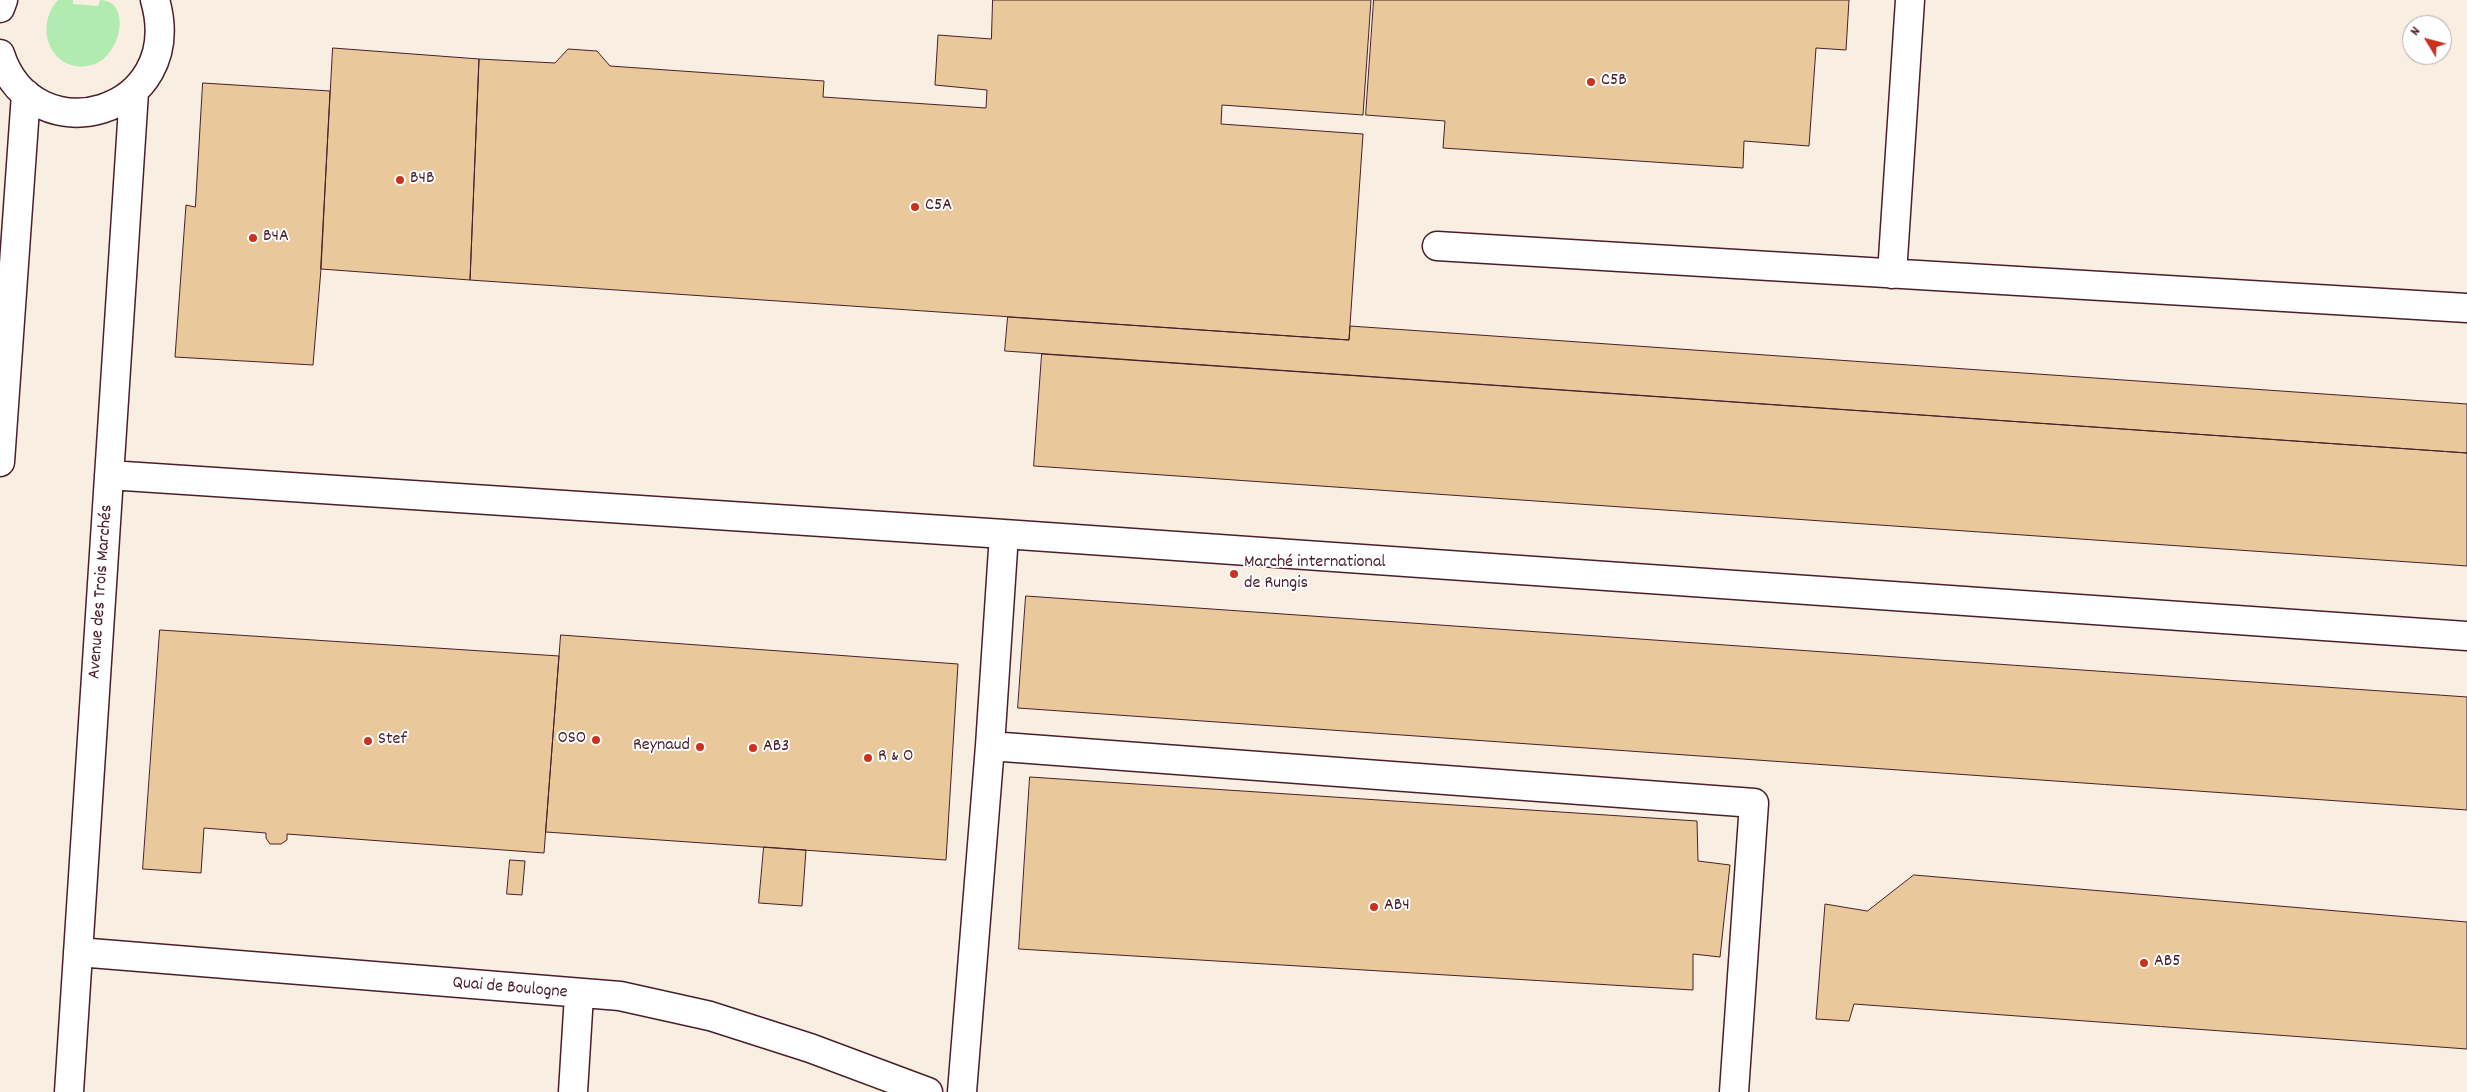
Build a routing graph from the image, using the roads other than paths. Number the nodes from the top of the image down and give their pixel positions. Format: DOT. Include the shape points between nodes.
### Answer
graph roads {
  1 [pos="3,0"];
  2 [pos="155,0"];
  3 [pos="1910,0"];
  4 [pos="0,8"];
  5 [pos="0,54"];
  6 [pos="134,92"];
  7 [pos="26,94"];
  8 [pos="1437,246"];
  9 [pos="1892,274"];
  10 [pos="2467,308"];
  11 [pos="0,462"];
  12 [pos="109,475"];
  13 [pos="1004,534"];
  14 [pos="2467,636"];
  15 [pos="990,746"];
  16 [pos="78,952"];
  17 [pos="580,995"];
  18 [pos="69,1092"];
  19 [pos="573,1092"];
  20 [pos="928,1092"];
  21 [pos="962,1092"];
  22 [pos="1734,1092"];
  1 -- 4 [label="lane"];
  2 -- 6 [label="lane" via="161,20 160,46 150,71"];
  3 -- 9 [label="lane"];
  5 -- 7 [label="lane" via="10,76"];
  6 -- 7 [label="lane" via="114,105 92,112 45,106"];
  6 -- 12 [label="lane, Avenue des Trois Marchés"];
  7 -- 11 [label="lane"];
  8 -- 9 [label="lane"];
  9 -- 10 [label="lane"];
  12 -- 13 [label="lane"];
  12 -- 16 [label="lane, Avenue des Trois Marchés"];
  13 -- 14 [label="lane"];
  13 -- 15 [label="lane"];
  15 -- 21 [label="lane"];
  15 -- 22 [label="lane" via="1754,803"];
  16 -- 17 [label="lane, Quai de Boulogne"];
  16 -- 18 [label="lane, Avenue des Trois Marchés"];
  17 -- 19 [label="lane"];
  17 -- 20 [label="lane, Quai de Boulogne" via="620,996 710,1016 810,1048"];
}
